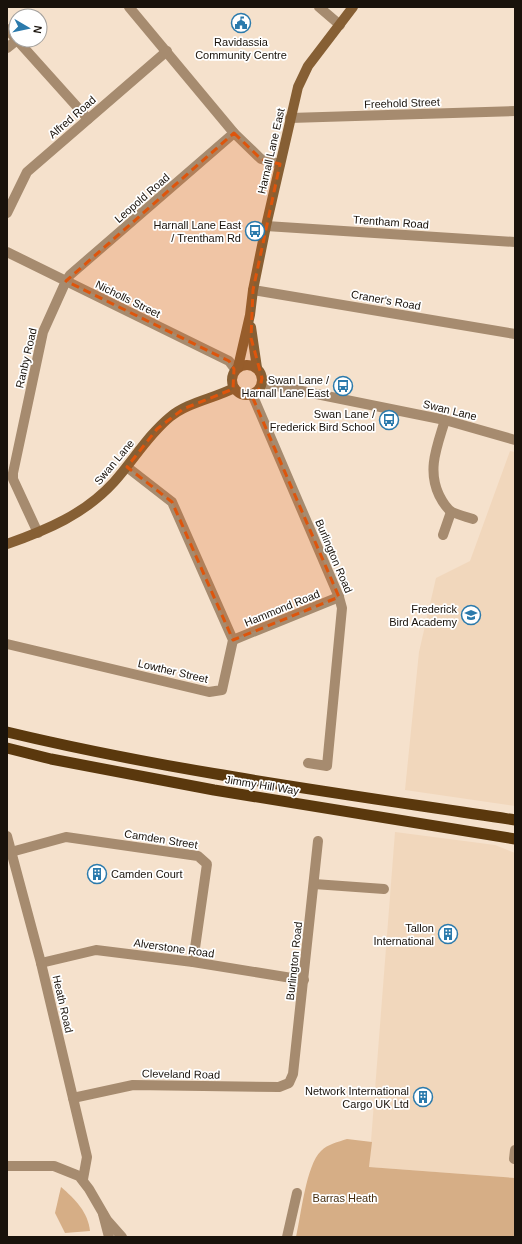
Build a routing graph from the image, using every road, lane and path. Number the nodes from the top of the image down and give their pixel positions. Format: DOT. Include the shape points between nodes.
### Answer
graph roads {
  1 [pos="129,7"];
  2 [pos="319,7"];
  3 [pos="353,7"];
  4 [pos="340,25"];
  5 [pos="23,48"];
  6 [pos="167,51"];
  7 [pos="515,111"];
  8 [pos="290,118"];
  9 [pos="88,119"];
  10 [pos="234,133"];
  11 [pos="280,164"];
  12 [pos="7,213"];
  13 [pos="266,226"];
  14 [pos="515,242"];
  15 [pos="7,252"];
  16 [pos="66,281"];
  17 [pos="253,290"];
  18 [pos="250,315"];
  19 [pos="515,334"];
  20 [pos="236,368"];
  21 [pos="257,368"];
  22 [pos="262,383"];
  23 [pos="234,388"];
  24 [pos="252,394"];
  25 [pos="445,420"];
  26 [pos="515,440"];
  27 [pos="127,467"];
  28 [pos="451,512"];
  29 [pos="473,519"];
  30 [pos="38,533"];
  31 [pos="443,535"];
  32 [pos="7,544"];
  33 [pos="339,597"];
  34 [pos="233,640"];
  35 [pos="7,644"];
  36 [pos="7,732"];
  37 [pos="7,748"];
  38 [pos="308,763"];
  39 [pos="515,820"];
  40 [pos="7,836"];
  41 [pos="509,838"];
  42 [pos="318,841"];
  43 [pos="515,843"];
  44 [pos="11,852"];
  45 [pos="314,884"];
  46 [pos="384,889"];
  47 [pos="193,962"];
  48 [pos="41,963"];
  49 [pos="304,980"];
  50 [pos="289,1083"];
  51 [pos="73,1098"];
  52 [pos="7,1166"];
  53 [pos="83,1179"];
  54 [pos="297,1193"];
  55 [pos="101,1210"];
  56 [pos="109,1237"];
  57 [pos="122,1237"];
  58 [pos="287,1237"];
  1 -- 6 [label="street"];
  2 -- 4 [label="street"];
  3 -- 4 [label="main road, Harnall Lane East"];
  4 -- 8 [label="main road, Harnall Lane East" via="308,66 298,87"];
  5 -- 9 [label="street"];
  6 -- 9 [label="street, Alfred Road"];
  6 -- 10 [label="street"];
  7 -- 8 [label="street, Freehold Street"];
  8 -- 11 [label="main road, Harnall Lane East"];
  9 -- 12 [label="street, Alfred Road" via="27,172"];
  10 -- 11 [label="street" via="261,159"];
  10 -- 16 [label="street, Leopold Road"];
  11 -- 13 [label="main road, Harnall Lane East"];
  13 -- 14 [label="street, Trentham Road"];
  13 -- 17 [label="main road, Harnall Lane East"];
  15 -- 16 [label="street, Nicholls Street"];
  16 -- 20 [label="street, Nicholls Street" via="229,361"];
  16 -- 30 [label="street, Ranby Road" via="43,332 13,473 13,479"];
  17 -- 18 [label="main road, Harnall Lane East"];
  17 -- 19 [label="street, Craner's Road"];
  18 -- 20 [label="main road, Harnall Lane East"];
  18 -- 21 [label="main road, Harnall Lane East" via="251,338"];
  20 -- 21 [label="main road" via="248,364"];
  20 -- 23 [label="main road" via="231,380"];
  21 -- 22 [label="main road"];
  22 -- 24 [label="main road"];
  22 -- 25 [label="street, Swan Lane"];
  23 -- 24 [label="main road" via="242,394"];
  23 -- 27 [label="main road, Swan Lane" via="171,416 157,429"];
  24 -- 33 [label="street, Burlington Road"];
  25 -- 26 [label="street, Swan Lane"];
  25 -- 28 [label="street" via="435,451 432,473 442,501"];
  27 -- 30 [label="main road, Swan Lane" via="92,503 66,520"];
  27 -- 34 [label="street" via="172,502"];
  28 -- 29 [label="street"];
  28 -- 31 [label="street"];
  30 -- 32 [label="main road, Swan Lane"];
  33 -- 34 [label="street, Hammond Road"];
  33 -- 38 [label="street, Burlington Road" via="342,608 327,766"];
  34 -- 35 [label="street, Lowther Street" via="222,690 209,692"];
  36 -- 39 [label="highway, Jimmy Hill Way" via="261,781"];
  37 -- 41 [label="highway, Jimmy Hill Way" via="206,789"];
  40 -- 44 [label="street, Heath Road"];
  41 -- 43 [label="street"];
  42 -- 45 [label="street, Burlington Road"];
  44 -- 47 [label="street, Camden Street" via="66,837 198,856 204,859 207,864"];
  44 -- 48 [label="street, Heath Road"];
  45 -- 46 [label="street"];
  45 -- 49 [label="street, Burlington Road"];
  47 -- 48 [label="street, Alverstone Road" via="96,950"];
  47 -- 49 [label="street, Alverstone Road"];
  48 -- 51 [label="street, Heath Road"];
  49 -- 50 [label="street, Burlington Road" via="293,1074"];
  50 -- 51 [label="street, Cleveland Road" via="279,1087 133,1085"];
  51 -- 53 [label="street, Heath Road" via="87,1157"];
  52 -- 53 [label="street" via="54,1166"];
  53 -- 55 [label="street"];
  54 -- 58 [label="street"];
  55 -- 56 [label="street"];
  55 -- 57 [label="street"];
}
